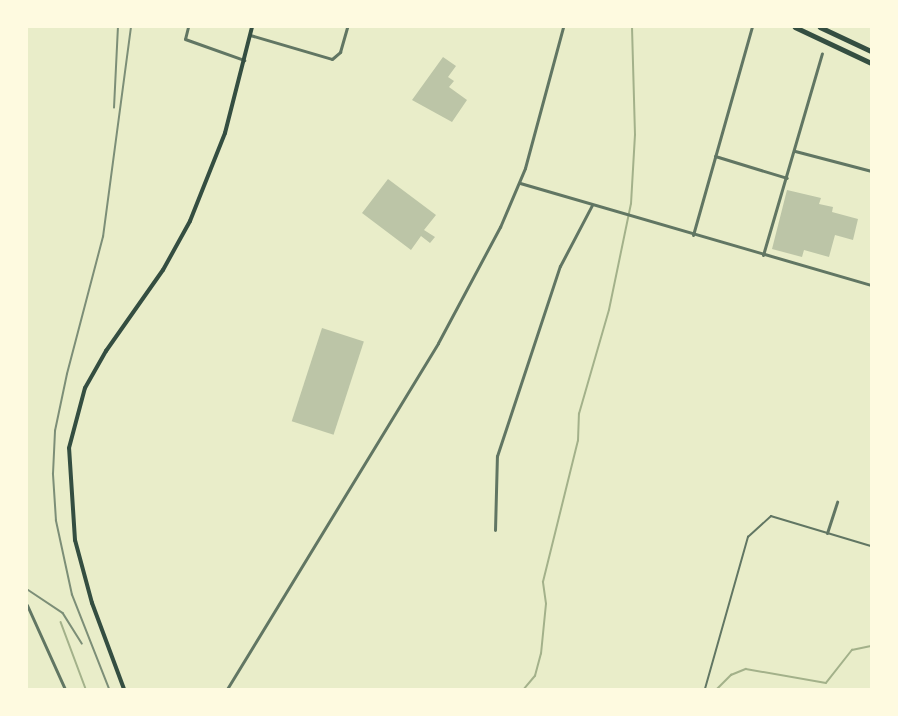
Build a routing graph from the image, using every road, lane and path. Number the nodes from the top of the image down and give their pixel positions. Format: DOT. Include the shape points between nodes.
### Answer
graph roads {
  1 [pos="188,27"];
  2 [pos="252,27"];
  3 [pos="346,27"];
  4 [pos="563,27"];
  5 [pos="752,27"];
  6 [pos="795,27"];
  7 [pos="820,27"];
  8 [pos="250,35"];
  9 [pos="871,51"];
  10 [pos="822,53"];
  11 [pos="244,60"];
  12 [pos="871,63"];
  13 [pos="795,151"];
  14 [pos="715,156"];
  15 [pos="871,171"];
  16 [pos="787,178"];
  17 [pos="520,183"];
  18 [pos="592,205"];
  19 [pos="693,235"];
  20 [pos="763,255"];
  21 [pos="871,285"];
  22 [pos="837,502"];
  23 [pos="495,530"];
  24 [pos="827,533"];
  25 [pos="871,546"];
  26 [pos="27,605"];
  27 [pos="65,689"];
  28 [pos="124,689"];
  29 [pos="227,689"];
  30 [pos="705,689"];
  1 -- 11 [label="street" via="185,39"];
  2 -- 8 [label="main road"];
  3 -- 8 [label="street" via="340,52 332,59"];
  4 -- 17 [label="street"];
  5 -- 14 [label="street"];
  6 -- 12 [label="main road"];
  7 -- 9 [label="main road"];
  8 -- 11 [label="main road"];
  10 -- 13 [label="street"];
  11 -- 28 [label="main road" via="225,133 190,220 163,270 85,388 69,448 75,540 92,603"];
  13 -- 15 [label="street"];
  13 -- 16 [label="street"];
  14 -- 16 [label="street"];
  14 -- 19 [label="street"];
  16 -- 20 [label="street"];
  17 -- 18 [label="street"];
  17 -- 29 [label="street" via="438,343"];
  18 -- 19 [label="street"];
  18 -- 23 [label="street" via="560,266 497,456"];
  19 -- 20 [label="street"];
  20 -- 21 [label="street"];
  22 -- 24 [label="street"];
  24 -- 25 [label="lane"];
  24 -- 30 [label="lane" via="771,516 748,537"];
  26 -- 27 [label="street"];
}
